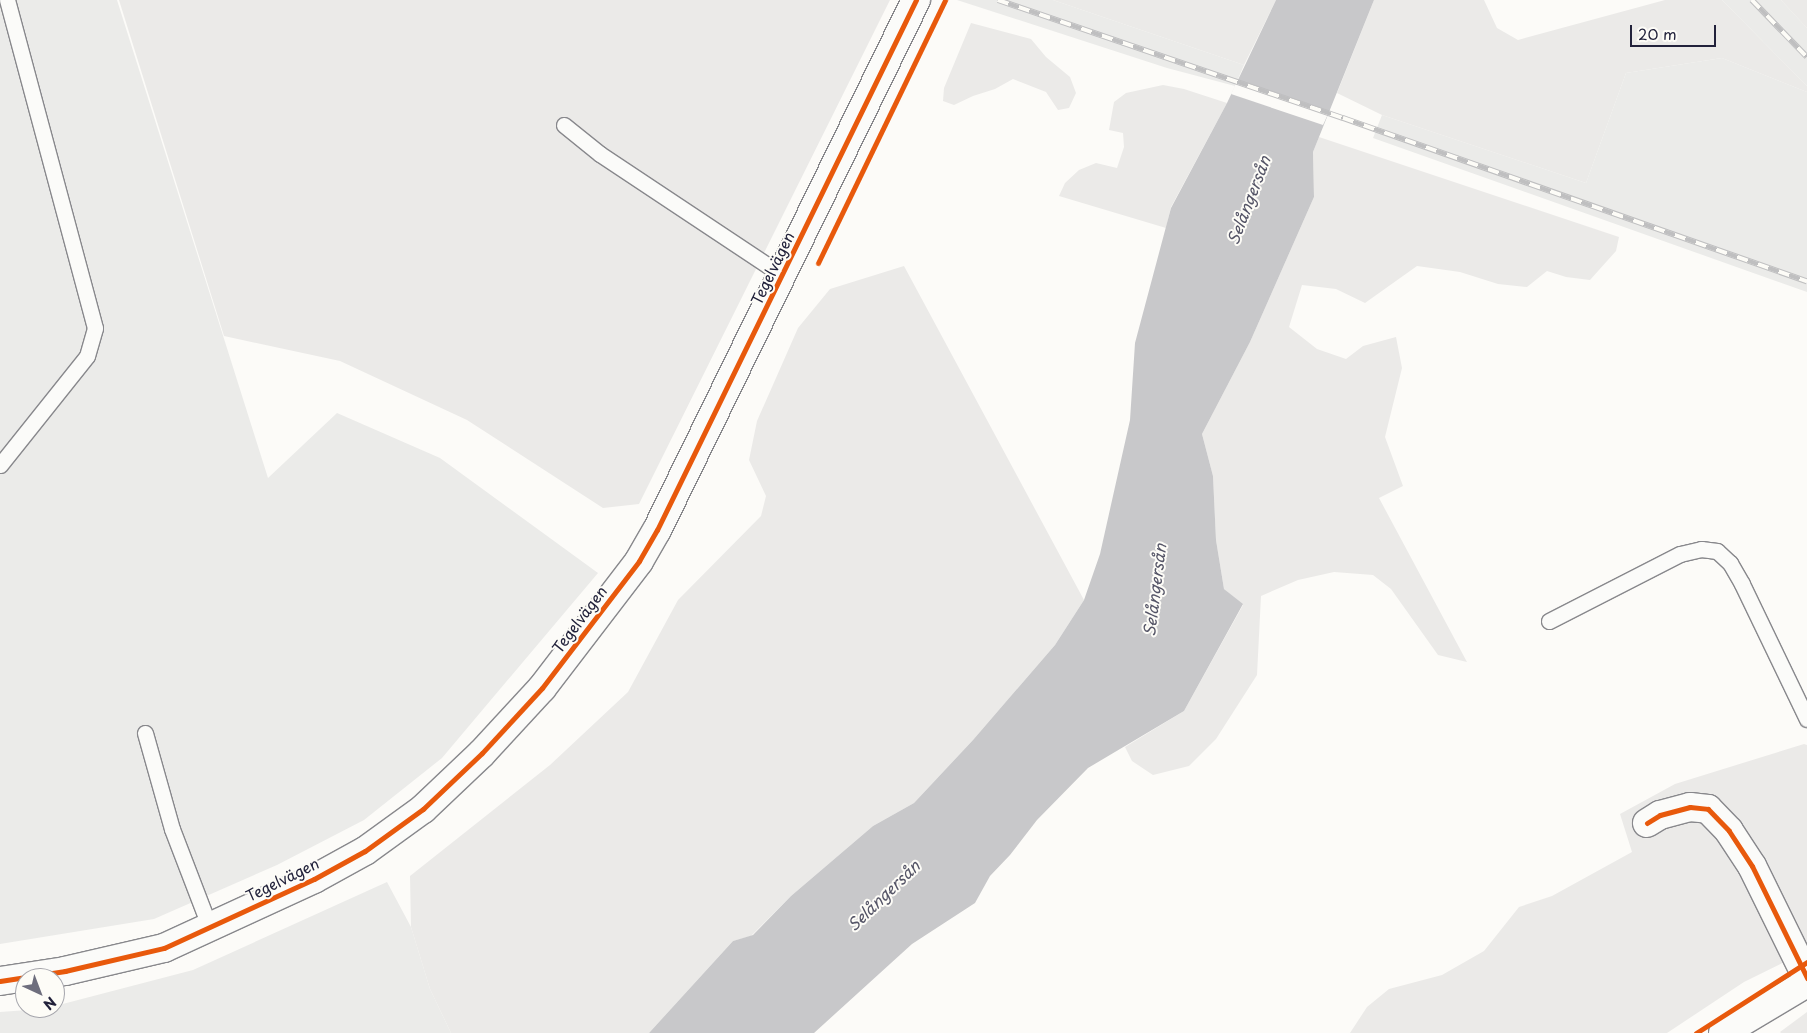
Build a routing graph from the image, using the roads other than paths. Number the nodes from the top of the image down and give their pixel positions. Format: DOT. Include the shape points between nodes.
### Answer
graph roads {
  1 [pos="7,0"];
  2 [pos="916,0"];
  3 [pos="564,125"];
  4 [pos="782,275"];
  5 [pos="0,465"];
  6 [pos="1549,621"];
  7 [pos="1807,719"];
  8 [pos="145,733"];
  9 [pos="1647,823"];
  10 [pos="210,928"];
  11 [pos="1807,978"];
  12 [pos="0,982"];
  13 [pos="1807,983"];
  14 [pos="1723,1033"];
  1 -- 5 [label="lane" via="96,328 87,356"];
  2 -- 4 [label="street, Tegelvägen"];
  3 -- 4 [label="lane" via="600,154"];
  4 -- 10 [label="street, Tegelvägen" via="639,561 542,688 482,753 423,809 365,851"];
  6 -- 7 [label="lane" via="1680,554 1701,549 1718,551 1730,563 1742,584"];
  8 -- 10 [label="lane" via="172,828"];
  9 -- 11 [label="street" via="1660,815 1690,807 1708,810 1729,831 1752,866"];
  10 -- 12 [label="street, Tegelvägen" via="164,948"];
  13 -- 14 [label="street"];
}
